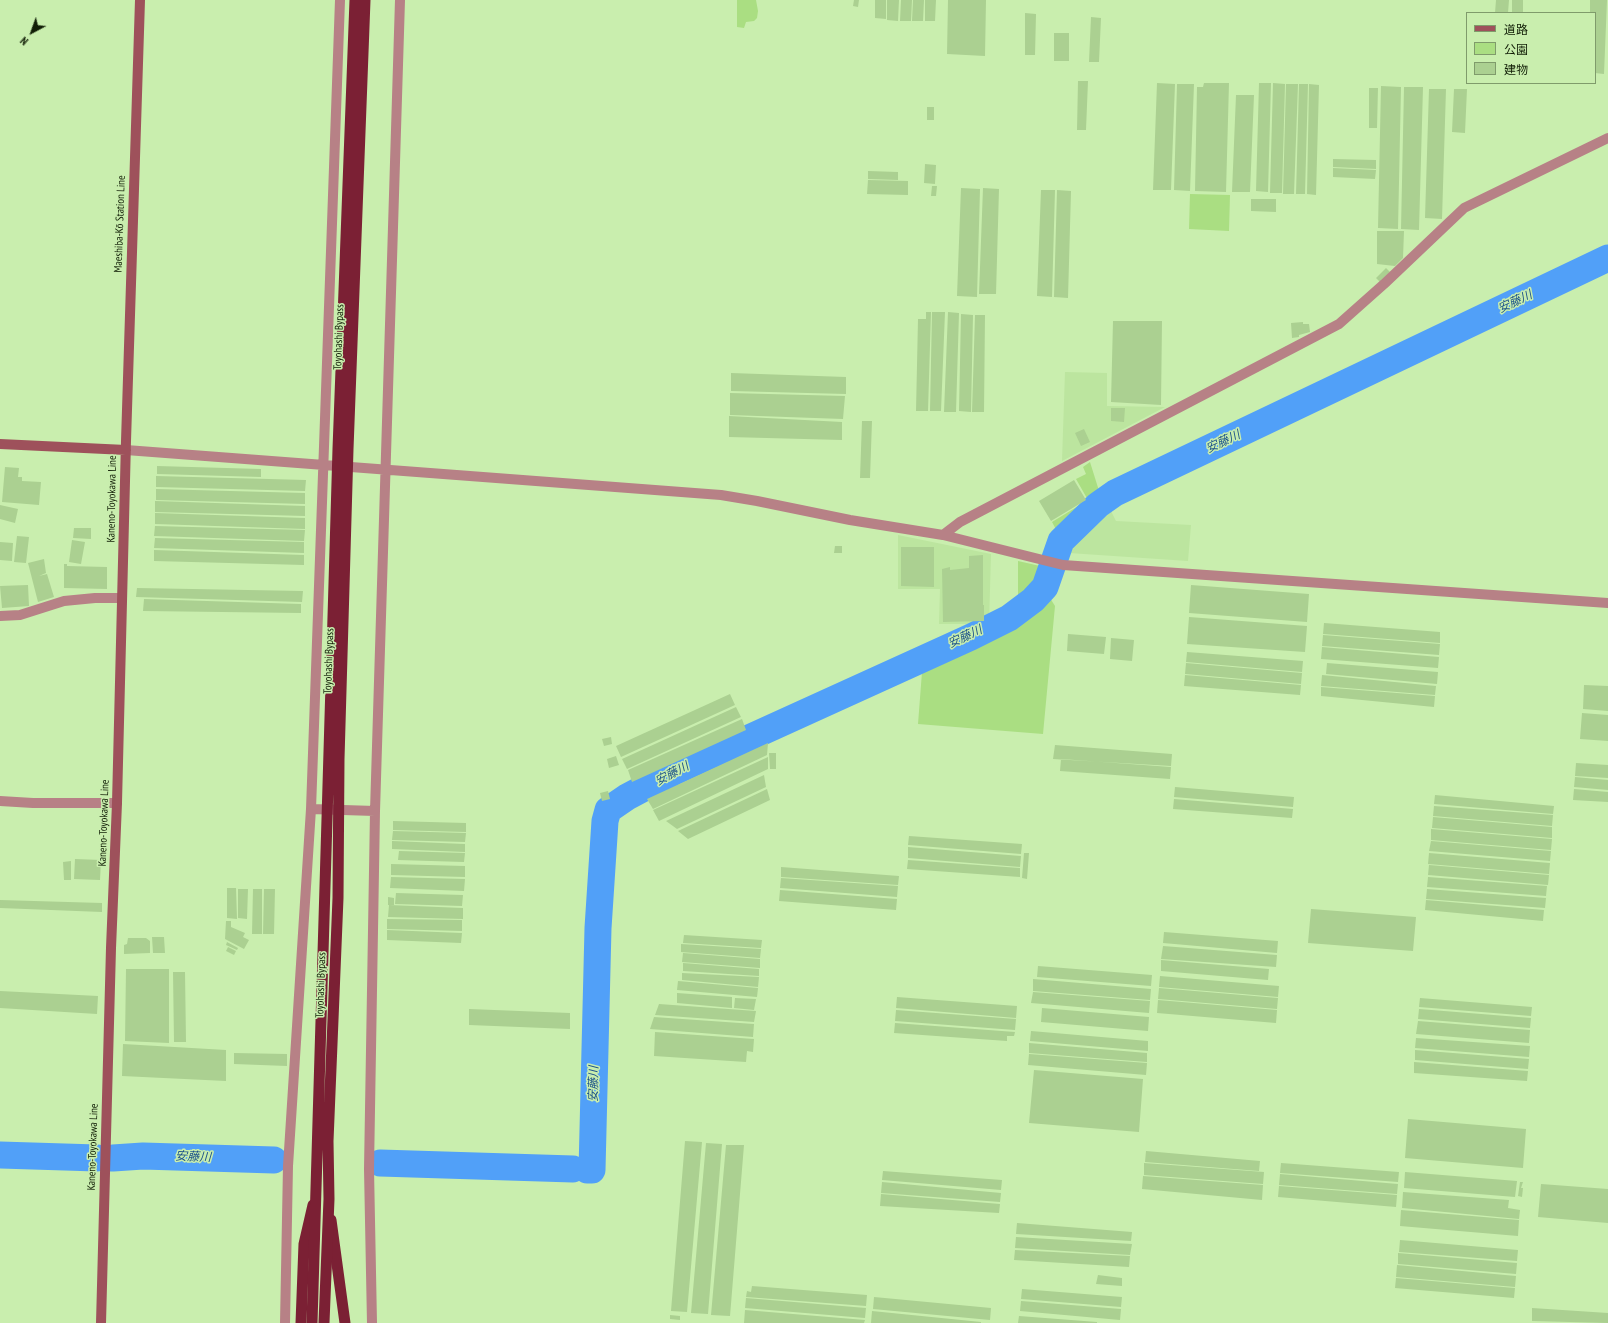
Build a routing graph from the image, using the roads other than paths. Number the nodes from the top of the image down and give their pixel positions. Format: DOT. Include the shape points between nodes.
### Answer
graph roads {
  1 [pos="140,0"];
  2 [pos="340,0"];
  3 [pos="355,0"];
  4 [pos="365,0"];
  5 [pos="400,0"];
  6 [pos="1608,138"];
  7 [pos="0,444"];
  8 [pos="126,450"];
  9 [pos="323,466"];
  10 [pos="386,470"];
  11 [pos="943,535"];
  12 [pos="122,598"];
  13 [pos="1608,603"];
  14 [pos="0,616"];
  15 [pos="0,802"];
  16 [pos="117,803"];
  17 [pos="311,809"];
  18 [pos="375,811"];
  19 [pos="315,1195"];
  20 [pos="329,1199"];
  21 [pos="101,1323"];
  22 [pos="285,1323"];
  23 [pos="301,1323"];
  24 [pos="312,1323"];
  25 [pos="324,1323"];
  26 [pos="345,1323"];
  27 [pos="372,1323"];
  1 -- 8 [label="main road, Maeshiba-Kō Station Line"];
  2 -- 9 [label="street"];
  3 -- 19 [label="highway, Toyohashi Bypass, bridge"];
  4 -- 20 [label="highway, Toyohashi Bypass, bridge" via="348,449 339,759 338,898 328,1141"];
  5 -- 10 [label="street"];
  6 -- 11 [label="street" via="1464,208 1339,324 960,522"];
  7 -- 8 [label="main road, Kaneno-Toyokawa Line"];
  8 -- 9 [label="street"];
  8 -- 12 [label="main road, Kaneno-Toyokawa Line"];
  9 -- 10 [label="street"];
  9 -- 17 [label="street"];
  10 -- 11 [label="street" via="721,495"];
  10 -- 18 [label="street"];
  11 -- 13 [label="street" via="1060,564"];
  12 -- 14 [label="street" via="64,601 20,615"];
  12 -- 16 [label="main road, Kaneno-Toyokawa Line"];
  15 -- 16 [label="street"];
  16 -- 21 [label="main road, Kaneno-Toyokawa Line" via="110,948"];
  17 -- 18 [label="street"];
  17 -- 22 [label="street" via="288,1166"];
  18 -- 27 [label="street" via="369,1169"];
  19 -- 23 [label="highway, bridge" via="304,1244"];
  19 -- 24 [label="highway, Toyohashi Bypass, bridge"];
  20 -- 25 [label="highway, Toyohashi Bypass, bridge"];
  20 -- 26 [label="highway, bridge"];
}
